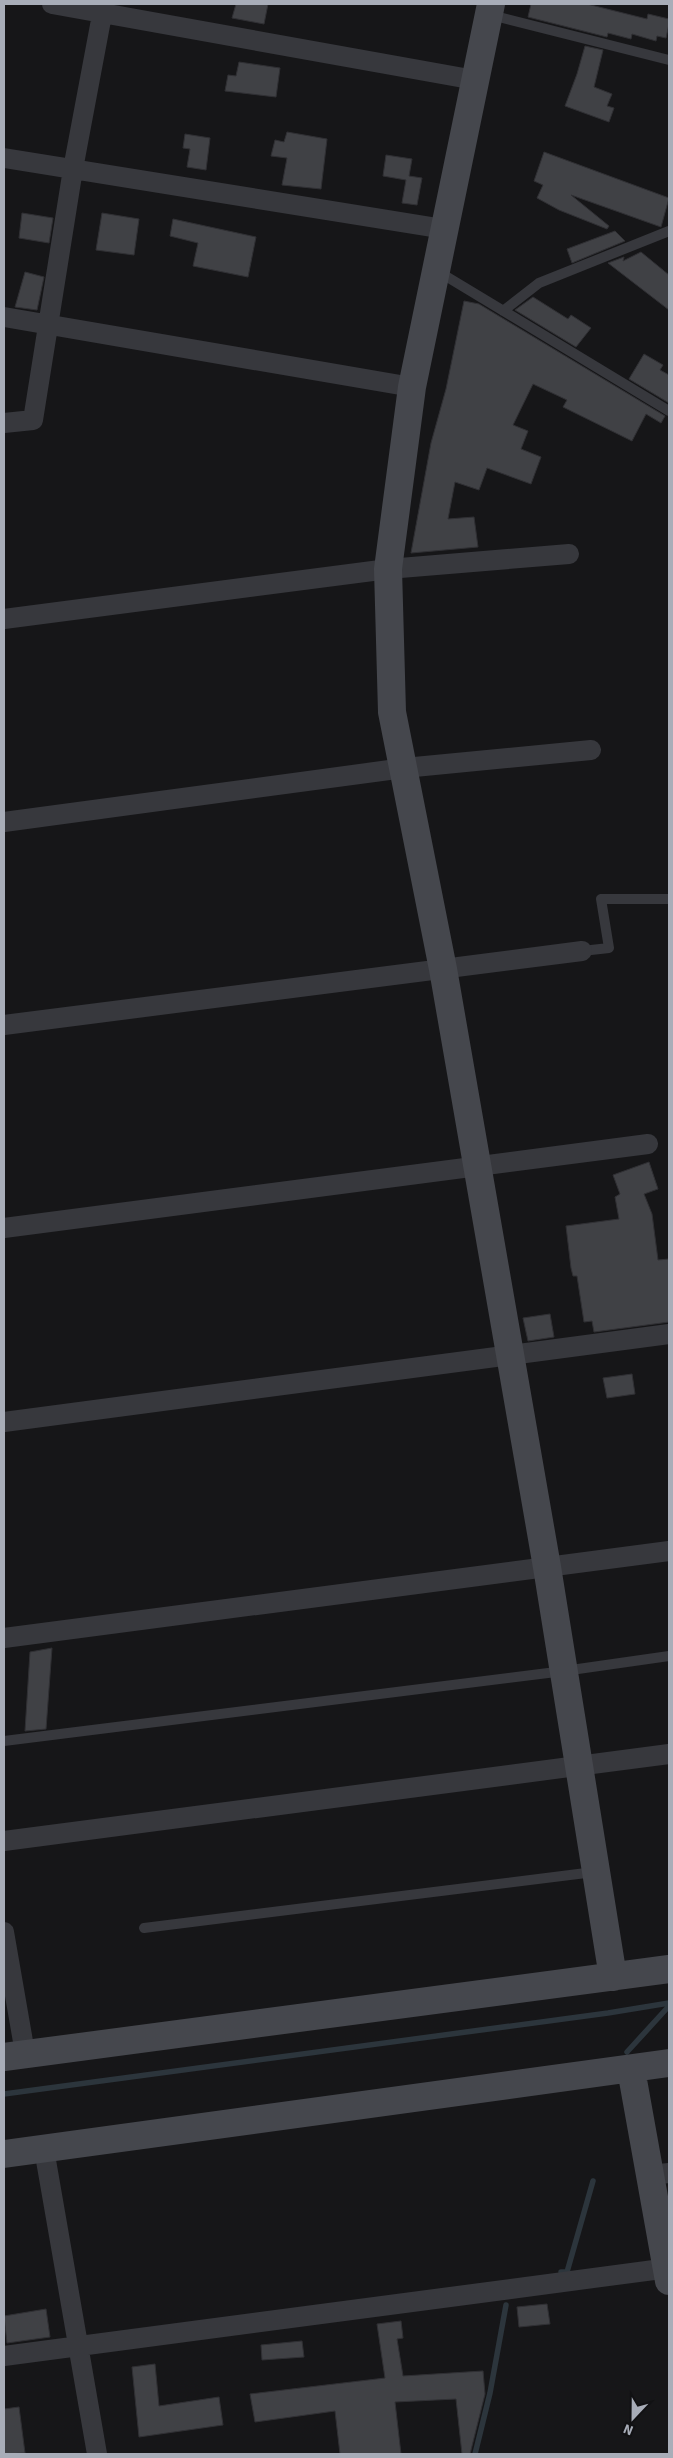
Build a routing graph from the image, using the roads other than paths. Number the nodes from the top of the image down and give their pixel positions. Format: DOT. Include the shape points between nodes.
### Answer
graph roads {
  1 [pos="52,4"];
  2 [pos="103,8"];
  3 [pos="490,9"];
  4 [pos="669,60"];
  5 [pos="475,80"];
  6 [pos="4,158"];
  7 [pos="73,169"];
  8 [pos="444,229"];
  9 [pos="669,231"];
  10 [pos="436,271"];
  11 [pos="503,311"];
  12 [pos="4,317"];
  13 [pos="48,325"];
  14 [pos="412,387"];
  15 [pos="669,411"];
  16 [pos="4,423"];
  17 [pos="569,554"];
  18 [pos="388,569"];
  19 [pos="4,619"];
  20 [pos="591,750"];
  21 [pos="404,768"];
  22 [pos="4,822"];
  23 [pos="669,899"];
  24 [pos="582,951"];
  25 [pos="443,969"];
  26 [pos="4,1025"];
  27 [pos="648,1144"];
  28 [pos="476,1166"];
  29 [pos="4,1228"];
  30 [pos="669,1334"];
  31 [pos="510,1355"];
  32 [pos="4,1422"];
  33 [pos="669,1551"];
  34 [pos="547,1567"];
  35 [pos="4,1638"];
  36 [pos="669,1656"];
  37 [pos="564,1671"];
  38 [pos="4,1741"];
  39 [pos="669,1754"];
  40 [pos="579,1766"];
  41 [pos="4,1841"];
  42 [pos="596,1872"];
  43 [pos="144,1928"];
  44 [pos="4,1932"];
  45 [pos="669,1968"];
  46 [pos="613,1977"];
  47 [pos="14,2055"];
  48 [pos="669,2063"];
  49 [pos="631,2069"];
  50 [pos="44,2149"];
  51 [pos="4,2154"];
  52 [pos="660,2174"];
  53 [pos="668,2272"];
  54 [pos="78,2346"];
  55 [pos="4,2356"];
  56 [pos="97,2454"];
  1 -- 2 [label="street"];
  2 -- 5 [label="street"];
  2 -- 7 [label="street"];
  3 -- 4 [label="lane"];
  3 -- 5 [label="street"];
  5 -- 8 [label="street"];
  6 -- 7 [label="street"];
  7 -- 8 [label="street"];
  7 -- 13 [label="street"];
  8 -- 10 [label="street"];
  9 -- 11 [label="lane" via="539,283"];
  10 -- 11 [label="lane"];
  10 -- 14 [label="street"];
  11 -- 15 [label="lane"];
  12 -- 13 [label="street"];
  13 -- 14 [label="street"];
  13 -- 16 [label="street" via="33,420"];
  14 -- 18 [label="street"];
  17 -- 18 [label="street"];
  18 -- 19 [label="street"];
  18 -- 21 [label="street" via="392,712"];
  20 -- 21 [label="street"];
  21 -- 22 [label="street"];
  21 -- 25 [label="street"];
  23 -- 24 [label="lane" via="601,899 609,948"];
  24 -- 25 [label="street"];
  25 -- 26 [label="street"];
  25 -- 28 [label="street"];
  27 -- 28 [label="street"];
  28 -- 29 [label="street"];
  28 -- 31 [label="street"];
  30 -- 31 [label="street"];
  31 -- 32 [label="street"];
  31 -- 34 [label="street"];
  33 -- 34 [label="street"];
  34 -- 35 [label="street"];
  34 -- 37 [label="street"];
  36 -- 37 [label="lane"];
  37 -- 38 [label="lane"];
  37 -- 40 [label="street"];
  39 -- 40 [label="street"];
  40 -- 41 [label="street"];
  40 -- 42 [label="street"];
  42 -- 43 [label="lane"];
  42 -- 46 [label="street"];
  44 -- 47 [label="street"];
  45 -- 46 [label="street"];
  46 -- 47 [label="street"];
  48 -- 49 [label="street"];
  49 -- 50 [label="street"];
  49 -- 52 [label="street"];
  50 -- 51 [label="street"];
  50 -- 54 [label="street"];
  52 -- 53 [label="street"];
  53 -- 54 [label="street"];
  54 -- 55 [label="street"];
  54 -- 56 [label="street"];
}
